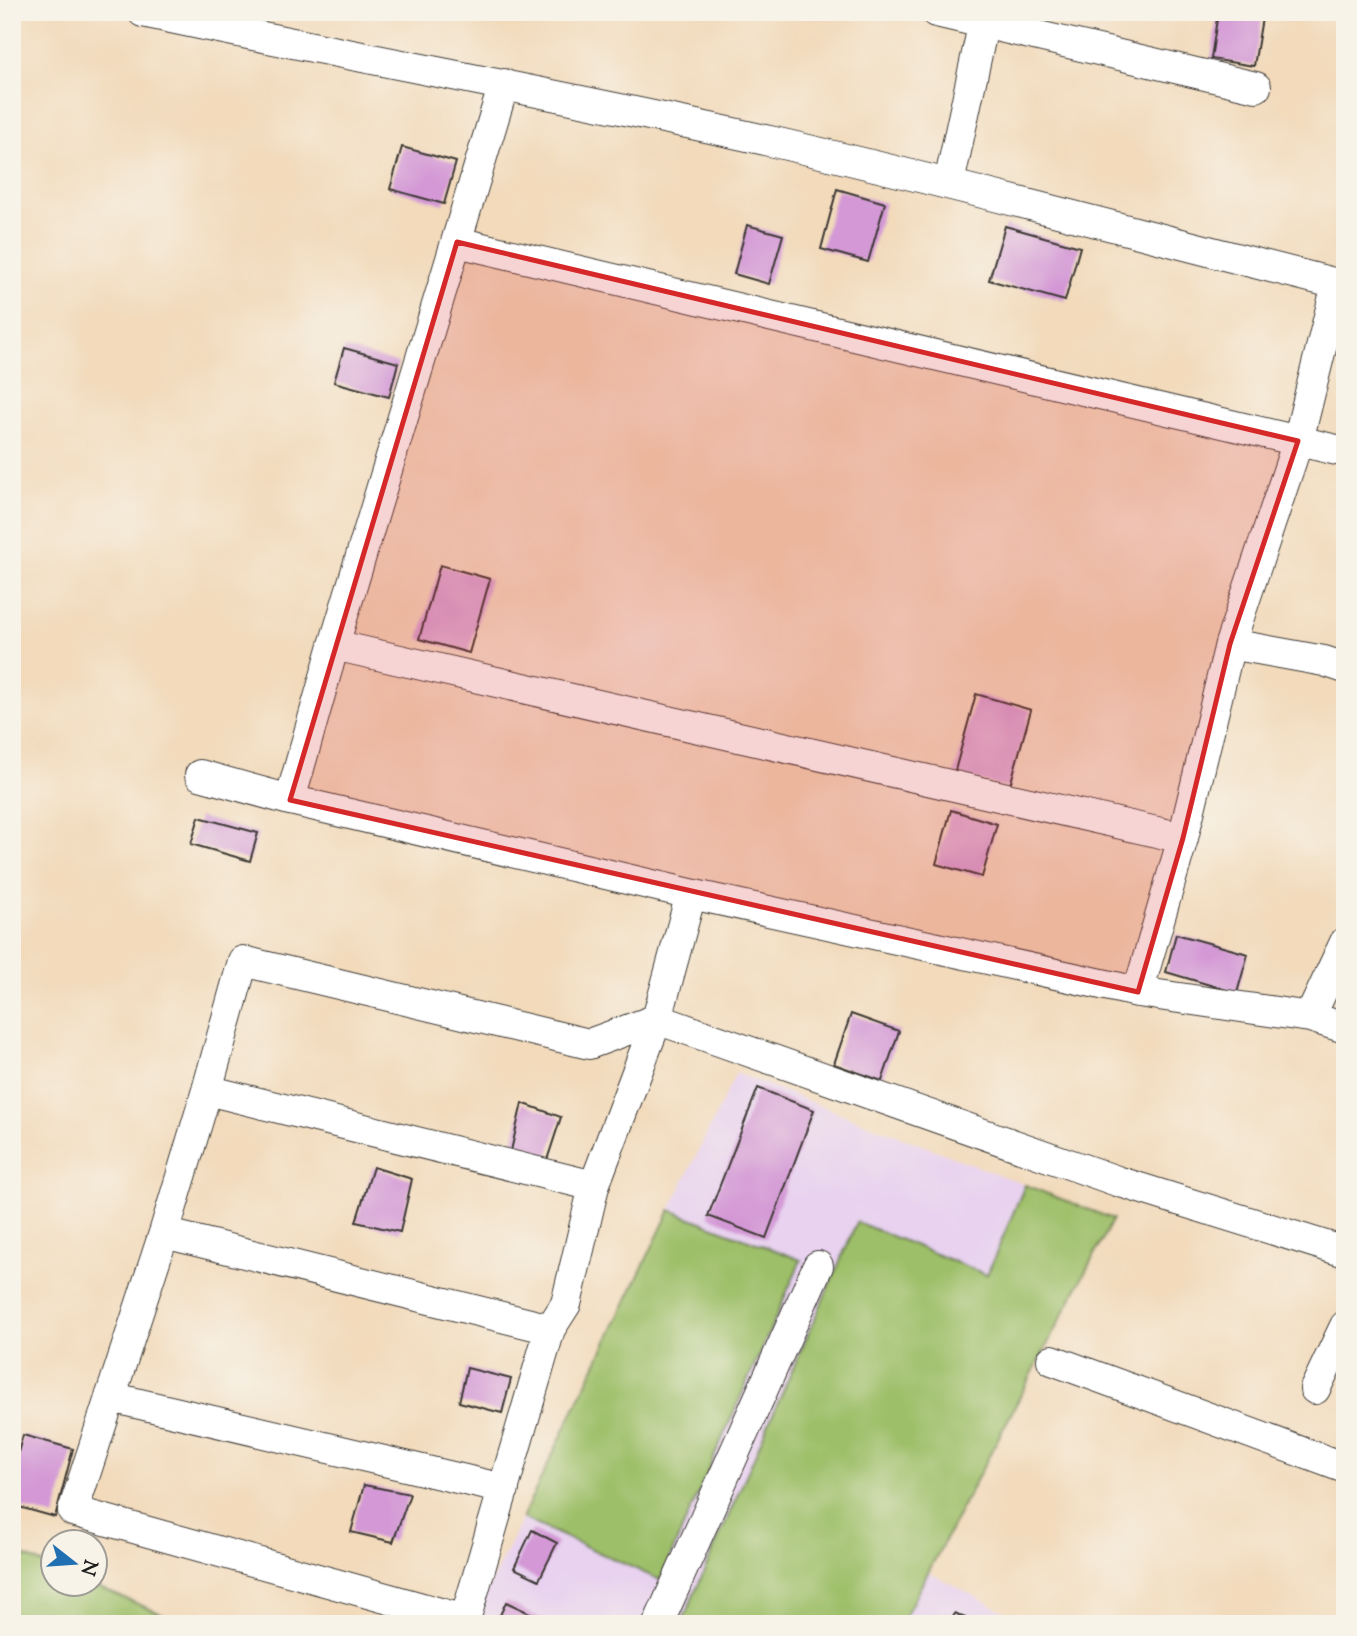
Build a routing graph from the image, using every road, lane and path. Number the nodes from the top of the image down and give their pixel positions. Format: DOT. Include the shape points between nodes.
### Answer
graph roads {
  1 [pos="143,12"];
  2 [pos="936,12"];
  3 [pos="985,18"];
  4 [pos="504,84"];
  5 [pos="1256,87"];
  6 [pos="949,183"];
  7 [pos="457,242"];
  8 [pos="1341,285"];
  9 [pos="1298,441"];
  10 [pos="1345,452"];
  11 [pos="1230,643"];
  12 [pos="334,645"];
  13 [pos="1345,668"];
  14 [pos="200,775"];
  15 [pos="290,800"];
  16 [pos="1183,838"];
  17 [pos="691,894"];
  18 [pos="1345,942"];
  19 [pos="1138,992"];
  20 [pos="1310,1017"];
  21 [pos="657,1018"];
  22 [pos="1345,1028"];
  23 [pos="207,1090"];
  24 [pos="594,1186"];
  25 [pos="164,1233"];
  26 [pos="1345,1252"];
  27 [pos="818,1266"];
  28 [pos="1345,1326"];
  29 [pos="550,1329"];
  30 [pos="1052,1360"];
  31 [pos="1315,1389"];
  32 [pos="110,1397"];
  33 [pos="1345,1468"];
  34 [pos="504,1489"];
  35 [pos="658,1624"];
  1 -- 4 [label="street"];
  2 -- 3 [label="street"];
  3 -- 5 [label="street"];
  3 -- 6 [label="street"];
  4 -- 6 [label="street"];
  4 -- 7 [label="street"];
  6 -- 8 [label="street"];
  7 -- 9 [label="street"];
  7 -- 12 [label="street"];
  8 -- 9 [label="street"];
  9 -- 10 [label="street"];
  9 -- 11 [label="street"];
  11 -- 13 [label="street"];
  11 -- 16 [label="street"];
  12 -- 15 [label="street"];
  12 -- 16 [label="street"];
  14 -- 15 [label="street"];
  15 -- 17 [label="street"];
  16 -- 19 [label="street"];
  17 -- 19 [label="street"];
  17 -- 21 [label="street"];
  18 -- 20 [label="street"];
  19 -- 20 [label="street"];
  20 -- 22 [label="street"];
  21 -- 23 [label="street" via="589,1044 243,961"];
  21 -- 24 [label="street"];
  21 -- 26 [label="street" via="1118,1181"];
  23 -- 24 [label="street"];
  23 -- 25 [label="street"];
  24 -- 29 [label="street" via="566,1304"];
  25 -- 29 [label="street"];
  25 -- 32 [label="street"];
  27 -- 35 [label="street"];
  28 -- 31 [label="street"];
  29 -- 34 [label="street"];
  30 -- 33 [label="street"];
  32 -- 34 [label="street"];
  32 -- 34 [label="street" via="73,1511 465,1620"];
}
